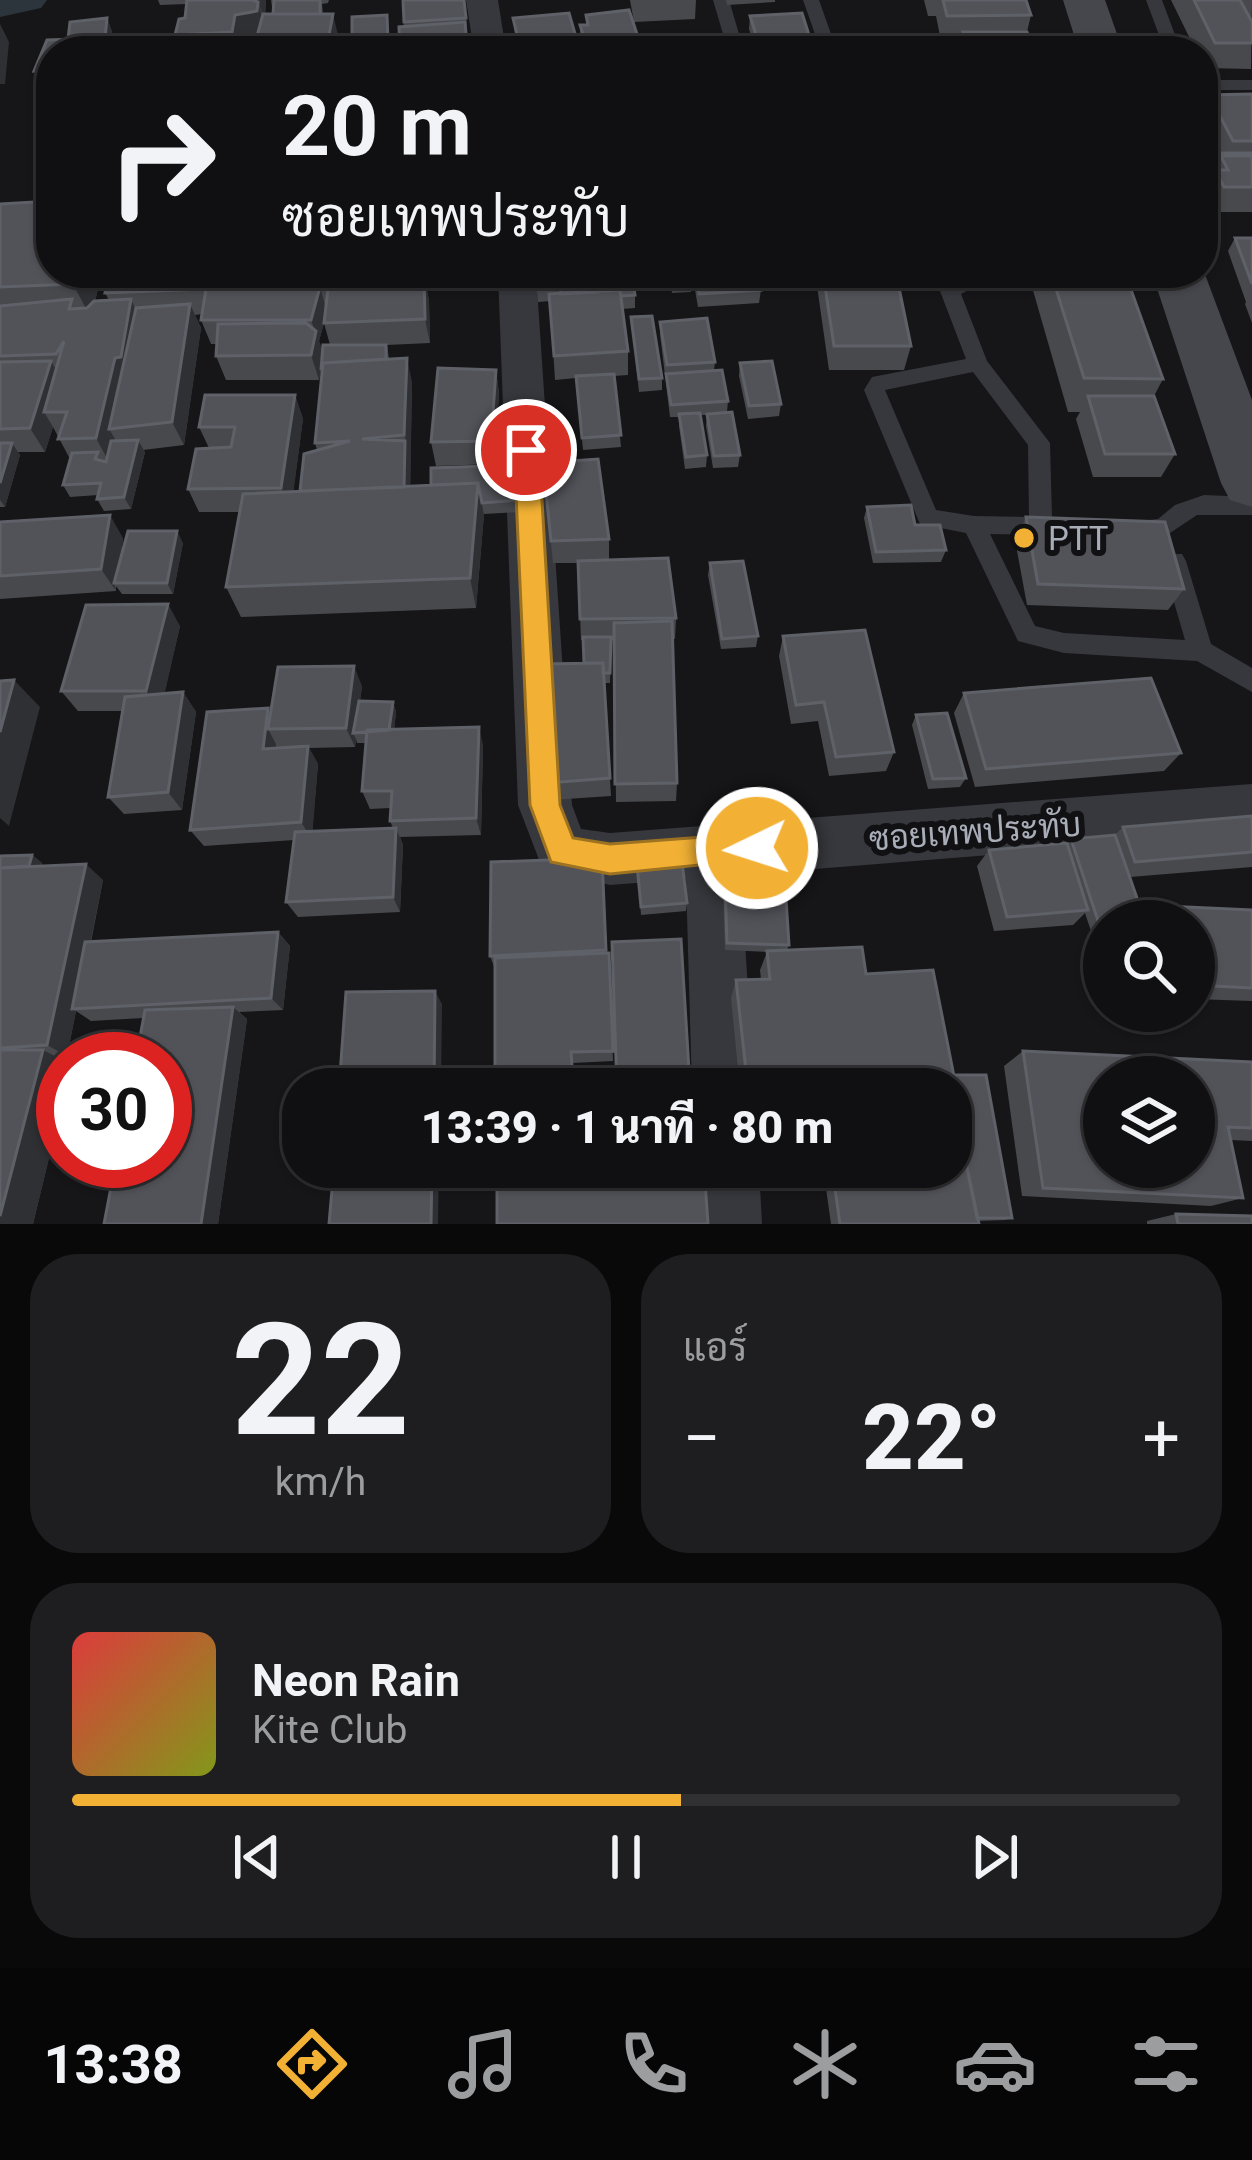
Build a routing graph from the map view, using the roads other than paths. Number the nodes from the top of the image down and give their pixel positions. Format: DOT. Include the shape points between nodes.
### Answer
graph roads {
  1 [pos="482,0"];
  2 [pos="721,0"];
  3 [pos="811,0"];
  4 [pos="1084,0"];
  5 [pos="1154,0"];
  6 [pos="488,36"];
  7 [pos="732,36"];
  8 [pos="824,36"];
  9 [pos="1096,36"];
  10 [pos="1167,36"];
  11 [pos="1218,86"];
  12 [pos="1252,86"];
  13 [pos="518,288"];
  14 [pos="957,288"];
  15 [pos="1183,288"];
  16 [pos="978,364"];
  17 [pos="1250,481"];
  18 [pos="974,525"];
  19 [pos="1041,526"];
  20 [pos="1082,526"];
  21 [pos="1123,527"];
  22 [pos="1164,528"];
  23 [pos="1201,651"];
  24 [pos="1252,681"];
  25 [pos="1252,809"];
  26 [pos="712,851"];
  27 [pos="722,1068"];
  28 [pos="728,1188"];
  29 [pos="730,1224"];
  1 -- 6 [label="street"];
  2 -- 7 [label="lane"];
  3 -- 8 [label="lane"];
  4 -- 9 [label="street"];
  5 -- 10 [label="lane"];
  11 -- 12 [label="lane"];
  13 -- 26 [label="street, ซอยเทพประทับ" via="545,805 562,852 610,859"];
  14 -- 16 [label="lane" via="950,291"];
  15 -- 17 [label="street"];
  16 -- 18 [label="lane" via="879,382 874,390 928,518"];
  16 -- 19 [label="lane" via="1039,443"];
  17 -- 22 [label="lane" via="1175,512"];
  18 -- 19 [label="lane"];
  18 -- 23 [label="lane" via="1027,634 1064,644"];
  19 -- 20 [label="lane"];
  21 -- 22 [label="lane"];
  22 -- 23 [label="lane"];
  23 -- 24 [label="lane"];
  25 -- 26 [label="street, ซอยเทพประทับ"];
  26 -- 27 [label="street"];
  28 -- 29 [label="street"];
}
